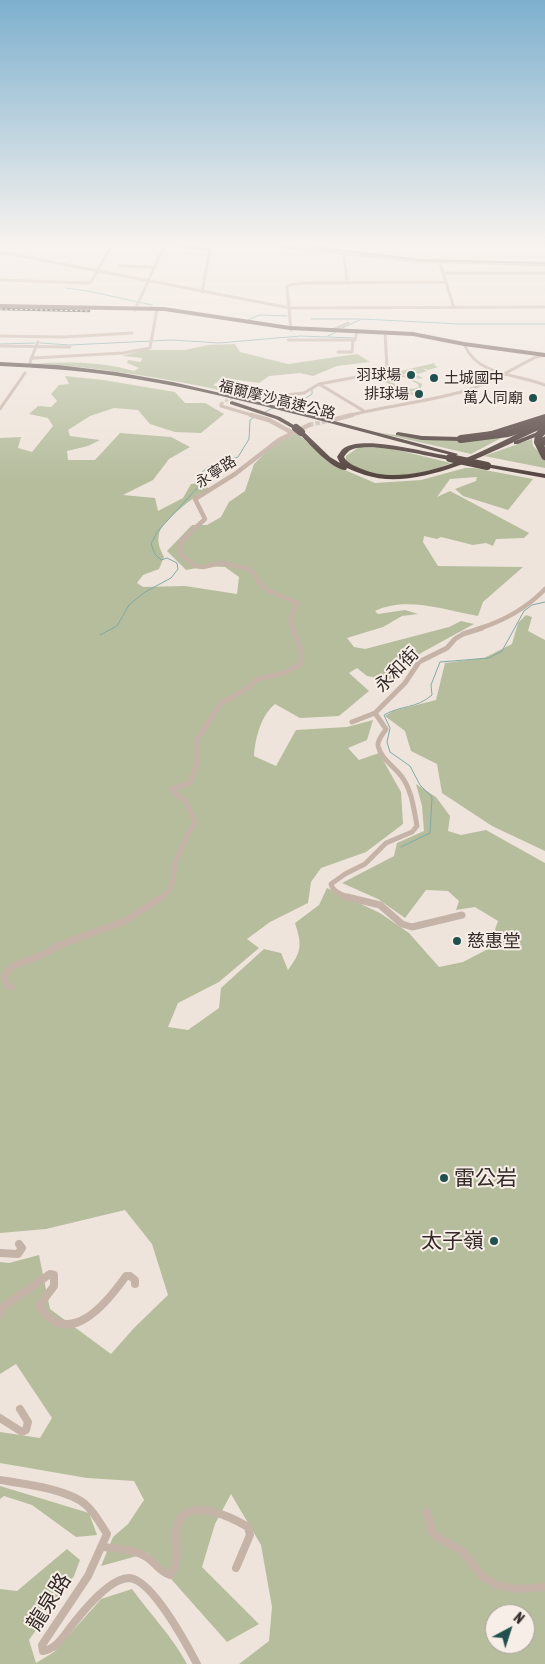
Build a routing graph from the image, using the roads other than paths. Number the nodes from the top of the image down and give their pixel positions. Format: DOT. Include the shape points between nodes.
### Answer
graph roads {
  1 [pos="154,324"];
  2 [pos="253,324"];
  3 [pos="290,324"];
  4 [pos="347,324"];
  5 [pos="290,329"];
  6 [pos="335,331"];
  7 [pos="357,332"];
  8 [pos="132,333"];
  9 [pos="385,333"];
  10 [pos="0,336"];
  11 [pos="40,337"];
  12 [pos="288,340"];
  13 [pos="353,340"];
  14 [pos="37,345"];
  15 [pos="0,346"];
  16 [pos="464,346"];
  17 [pos="70,347"];
  18 [pos="338,352"];
  19 [pos="545,356"];
  20 [pos="536,357"];
  21 [pos="0,364"];
  22 [pos="0,368"];
  23 [pos="25,373"];
  24 [pos="500,374"];
  25 [pos="319,384"];
  26 [pos="545,386"];
  27 [pos="239,393"];
  28 [pos="221,404"];
  29 [pos="0,409"];
  30 [pos="364,411"];
  31 [pos="266,412"];
  32 [pos="294,412"];
  33 [pos="545,417"];
  34 [pos="336,419"];
  35 [pos="309,425"];
  36 [pos="545,426"];
  37 [pos="295,431"];
  38 [pos="391,433"];
  39 [pos="545,438"];
  40 [pos="545,444"];
  41 [pos="483,453"];
  42 [pos="452,456"];
  43 [pos="545,456"];
  44 [pos="489,463"];
  45 [pos="545,470"];
  46 [pos="545,476"];
  47 [pos="545,589"];
  48 [pos="375,713"];
  49 [pos="352,722"];
  50 [pos="462,915"];
  51 [pos="11,987"];
  52 [pos="19,1244"];
  53 [pos="0,1253"];
  54 [pos="135,1284"];
  55 [pos="0,1315"];
  56 [pos="20,1409"];
  57 [pos="0,1418"];
  58 [pos="0,1480"];
  59 [pos="427,1512"];
  60 [pos="104,1547"];
  61 [pos="236,1568"];
  62 [pos="545,1587"];
  63 [pos="197,1664"];
  1 -- 14 [label="street" via="150,348 123,353 30,361"];
  2 -- 5 [label="main road"];
  3 -- 5 [label="street"];
  4 -- 6 [label="street"];
  5 -- 6 [label="main road"];
  6 -- 7 [label="main road"];
  7 -- 9 [label="main road"];
  7 -- 13 [label="street"];
  8 -- 11 [label="street"];
  9 -- 16 [label="main road"];
  9 -- 19 [label="main road" via="413,334"];
  9 -- 25 [label="street" via="386,371"];
  10 -- 11 [label="street"];
  11 -- 14 [label="street"];
  12 -- 13 [label="street"];
  13 -- 18 [label="street" via="352,352"];
  14 -- 15 [label="street"];
  14 -- 17 [label="street"];
  16 -- 20 [label="main road"];
  16 -- 24 [label="street" via="469,356"];
  19 -- 20 [label="main road"];
  20 -- 24 [label="street"];
  21 -- 32 [label="highway, 福爾摩沙高速公路" via="136,377"];
  22 -- 31 [label="highway" via="95,376 178,389"];
  23 -- 29 [label="street"];
  24 -- 26 [label="street" via="526,378"];
  24 -- 30 [label="street" via="472,389"];
  25 -- 27 [label="street" via="304,393 261,398"];
  25 -- 30 [label="street"];
  28 -- 37 [label="street"];
  30 -- 34 [label="street"];
  31 -- 37 [label="highway"];
  31 -- 42 [label="highway, 福爾摩沙高速公路"];
  32 -- 38 [label="highway"];
  32 -- 42 [label="highway, 福爾摩沙高速公路"];
  33 -- 38 [label="highway" via="503,430 472,435 433,437"];
  33 -- 41 [label="highway" via="518,429"];
  35 -- 37 [label="street"];
  36 -- 38 [label="highway, bridge" via="461,439"];
  36 -- 41 [label="highway"];
  36 -- 43 [label="highway, bridge" via="536,440"];
  37 -- 41 [label="highway" via="340,467 373,477 406,479 427,476 462,465"];
  37 -- 51 [label="street, 永寧路" via="276,440 234,475 195,499 204,519 181,541 180,554 195,566 221,562 246,568 269,591 297,603 290,620 302,654 301,664 284,673 256,679 249,687 225,699 211,715 197,739 197,763 190,783 171,789 186,802 195,822 176,860 173,885 168,892 125,921 11,967 4,976"];
  39 -- 40 [label="highway"];
  41 -- 42 [label="highway" via="442,469 400,477 356,471 344,464 340,457 345,450 366,445"];
  42 -- 44 [label="highway, 福爾摩沙高速公路, bridge"];
  44 -- 45 [label="highway, 福爾摩沙高速公路"];
  44 -- 46 [label="highway, 福爾摩沙高速公路"];
  47 -- 48 [label="street, 永和街" via="509,616 463,634 447,648 419,662 405,683"];
  48 -- 49 [label="street"];
  48 -- 50 [label="street, 永和街" via="386,729 378,746 402,775 417,826 412,832 386,844 365,864 340,876 332,888 348,898 381,905 400,924 412,927"];
  52 -- 53 [label="street" via="22,1248 18,1254"];
  54 -- 55 [label="street" via="135,1280 126,1276 115,1293 78,1322 61,1324 48,1318 39,1306 54,1286 54,1275 50,1274 4,1307"];
  56 -- 57 [label="street" via="28,1422 22,1432"];
  58 -- 60 [label="street" via="74,1498 85,1504 107,1534"];
  59 -- 62 [label="street" via="433,1534 466,1554 481,1576 490,1582 498,1587"];
  60 -- 61 [label="street" via="136,1552 148,1558 164,1574 170,1575 176,1568 181,1517 206,1510 248,1527 250,1535"];
  60 -- 63 [label="street, 龍泉路" via="42,1645 43,1651 53,1649 96,1598 120,1579 129,1577 138,1580 158,1600"];
}
